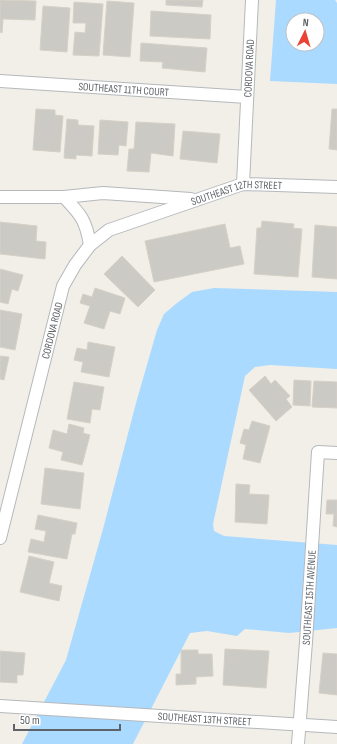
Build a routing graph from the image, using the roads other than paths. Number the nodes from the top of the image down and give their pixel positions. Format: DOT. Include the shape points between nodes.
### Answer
graph roads {
  1 [pos="252,0"];
  2 [pos="0,81"];
  3 [pos="247,97"];
  4 [pos="243,184"];
  5 [pos="337,187"];
  6 [pos="0,197"];
  7 [pos="64,197"];
  8 [pos="198,199"];
  9 [pos="90,245"];
  10 [pos="337,453"];
  11 [pos="0,538"];
  12 [pos="0,706"];
  13 [pos="299,725"];
  14 [pos="337,727"];
  15 [pos="298,744"];
  1 -- 3 [label="street, CORDOVA ROAD"];
  2 -- 3 [label="street, SOUTHEAST 11TH COURT"];
  3 -- 4 [label="street, CORDOVA ROAD"];
  4 -- 5 [label="street, SOUTHEAST 12TH STREET"];
  4 -- 8 [label="street, SOUTHEAST 12TH STREET"];
  6 -- 7 [label="street, SOUTHEAST 12TH STREET"];
  7 -- 8 [label="street, SOUTHEAST 12TH STREET" via="103,193"];
  7 -- 9 [label="street" via="80,215"];
  8 -- 9 [label="street, CORDOVA ROAD" via="109,230"];
  9 -- 11 [label="street, CORDOVA ROAD" via="63,286"];
  10 -- 13 [label="street, SOUTHEAST 15TH AVENUE" via="318,452"];
  12 -- 13 [label="street, SOUTHEAST 13TH STREET"];
  13 -- 14 [label="street, SOUTHEAST 13TH STREET"];
  13 -- 15 [label="street, SOUTHEAST 15TH AVENUE"];
}
